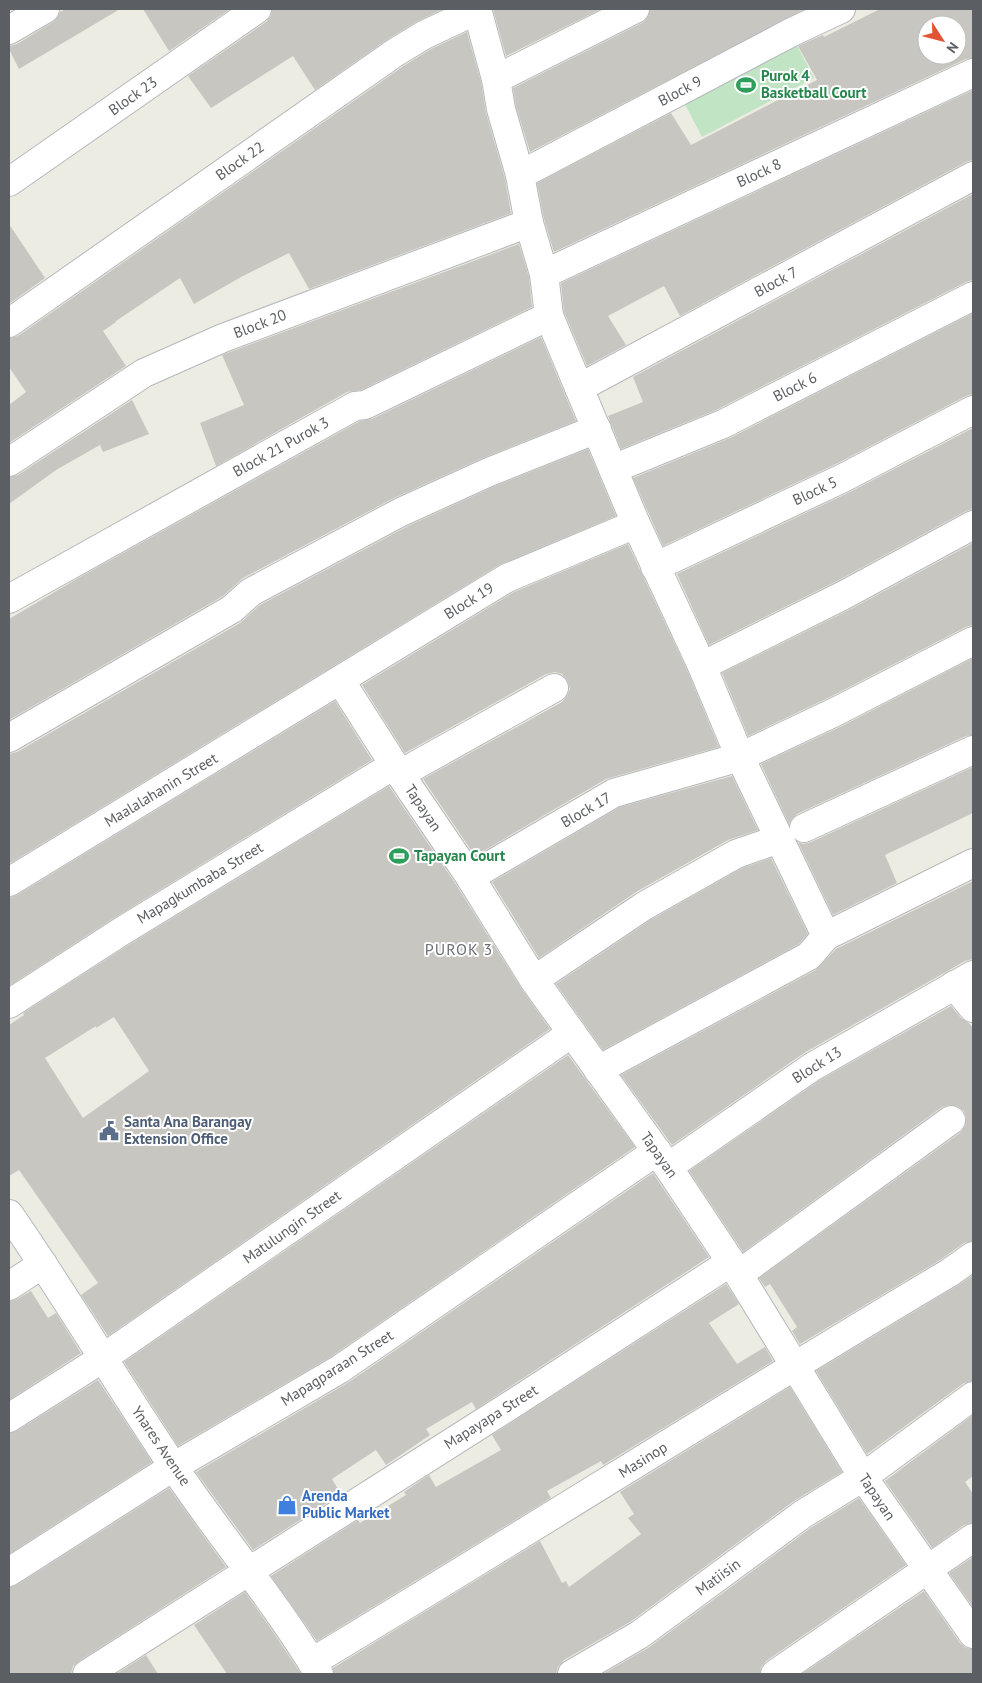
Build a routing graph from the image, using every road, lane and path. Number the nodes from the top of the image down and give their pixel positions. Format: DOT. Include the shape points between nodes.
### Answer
graph roads {
  1 [pos="45,9"];
  2 [pos="257,9"];
  3 [pos="477,9"];
  4 [pos="635,9"];
  5 [pos="841,9"];
  6 [pos="9,30"];
  7 [pos="973,73"];
  8 [pos="496,80"];
  9 [pos="520,175"];
  10 [pos="973,176"];
  11 [pos="9,182"];
  12 [pos="529,223"];
  13 [pos="544,274"];
  14 [pos="973,296"];
  15 [pos="549,316"];
  16 [pos="9,323"];
  17 [pos="579,388"];
  18 [pos="973,410"];
  19 [pos="597,429"];
  20 [pos="9,462"];
  21 [pos="613,469"];
  22 [pos="636,524"];
  23 [pos="973,525"];
  24 [pos="655,567"];
  25 [pos="12,589"];
  26 [pos="973,641"];
  27 [pos="702,666"];
  28 [pos="340,680"];
  29 [pos="554,688"];
  30 [pos="312,697"];
  31 [pos="9,738"];
  32 [pos="973,750"];
  33 [pos="740,757"];
  34 [pos="397,770"];
  35 [pos="804,828"];
  36 [pos="779,839"];
  37 [pos="973,863"];
  38 [pos="470,877"];
  39 [pos="9,882"];
  40 [pos="826,936"];
  41 [pos="534,980"];
  42 [pos="964,980"];
  43 [pos="9,1004"];
  44 [pos="973,1008"];
  45 [pos="572,1033"];
  46 [pos="598,1070"];
  47 [pos="951,1120"];
  48 [pos="663,1159"];
  49 [pos="9,1214"];
  50 [pos="973,1256"];
  51 [pos="43,1264"];
  52 [pos="735,1268"];
  53 [pos="9,1286"];
  54 [pos="103,1358"];
  55 [pos="794,1366"];
  56 [pos="973,1396"];
  57 [pos="9,1418"];
  58 [pos="174,1467"];
  59 [pos="863,1477"];
  60 [pos="973,1538"];
  61 [pos="249,1570"];
  62 [pos="928,1571"];
  63 [pos="9,1572"];
  64 [pos="973,1634"];
  65 [pos="317,1671"];
  66 [pos="87,1674"];
  67 [pos="572,1674"];
  68 [pos="775,1674"];
  1 -- 6 [label="street"];
  2 -- 11 [label="street, Block 23"];
  3 -- 8 [label="street"];
  3 -- 16 [label="street, Block 22" via="396,52"];
  4 -- 8 [label="street"];
  5 -- 9 [label="street, Block 9"];
  7 -- 13 [label="street, Block 8"];
  8 -- 9 [label="street"];
  9 -- 12 [label="street"];
  10 -- 17 [label="street, Block 7"];
  12 -- 13 [label="street"];
  12 -- 20 [label="street, Block 20" via="223,338 144,373"];
  13 -- 15 [label="street"];
  14 -- 21 [label="street, Block 6" via="722,424"];
  15 -- 17 [label="street"];
  15 -- 25 [label="street, Block 21 Purok 3" via="355,406"];
  17 -- 19 [label="street"];
  18 -- 24 [label="street, Block 5" via="843,478"];
  19 -- 21 [label="street"];
  19 -- 31 [label="street" via="489,472 401,512 251,592 232,609"];
  21 -- 22 [label="street"];
  22 -- 24 [label="street"];
  22 -- 28 [label="street, Block 19" via="507,578"];
  23 -- 27 [label="street" via="844,595"];
  24 -- 27 [label="street"];
  26 -- 33 [label="street, Block 17"];
  27 -- 33 [label="street"];
  28 -- 30 [label="street, Block 19"];
  28 -- 34 [label="street, Tapayan"];
  29 -- 34 [label="street, Mapagkumbaba Street"];
  30 -- 39 [label="street, Maalalahanin Street"];
  32 -- 35 [label="street"];
  33 -- 36 [label="street"];
  33 -- 38 [label="street, Block 17" via="614,793"];
  34 -- 38 [label="street, Tapayan"];
  34 -- 43 [label="street, Mapagkumbaba Street" via="122,931"];
  36 -- 40 [label="street"];
  36 -- 41 [label="street" via="736,854 644,906"];
  37 -- 40 [label="street"];
  38 -- 41 [label="street, Tapayan"];
  40 -- 46 [label="street" via="810,956"];
  41 -- 45 [label="street, Tapayan"];
  42 -- 44 [label="street"];
  42 -- 48 [label="street, Block 13" via="812,1067"];
  45 -- 46 [label="street, Tapayan"];
  45 -- 54 [label="street, Matulungin Street"];
  46 -- 48 [label="street, Tapayan"];
  47 -- 52 [label="street, Mapayapa Street"];
  48 -- 52 [label="street, Tapayan"];
  48 -- 58 [label="street, Mapagparaan Street" via="340,1369"];
  49 -- 51 [label="street, Ynares Avenue"];
  50 -- 55 [label="street, Masinop" via="949,1274"];
  51 -- 53 [label="street"];
  51 -- 54 [label="street, Ynares Avenue"];
  52 -- 55 [label="street, Tapayan"];
  52 -- 61 [label="street, Mapayapa Street"];
  54 -- 57 [label="street, Matulungin Street"];
  54 -- 58 [label="street, Ynares Avenue"];
  55 -- 59 [label="street, Tapayan"];
  55 -- 65 [label="street, Masinop" via="444,1583"];
  56 -- 59 [label="street, Matiisin"];
  58 -- 61 [label="street, Ynares Avenue"];
  58 -- 63 [label="street, Mapagparaan Street"];
  59 -- 62 [label="street, Tapayan"];
  59 -- 67 [label="street, Matiisin" via="803,1514 639,1635"];
  60 -- 62 [label="street"];
  61 -- 65 [label="street, Ynares Avenue"];
  61 -- 66 [label="street, Mapayapa Street"];
  62 -- 64 [label="street, Tapayan"];
  62 -- 68 [label="street"];
}
